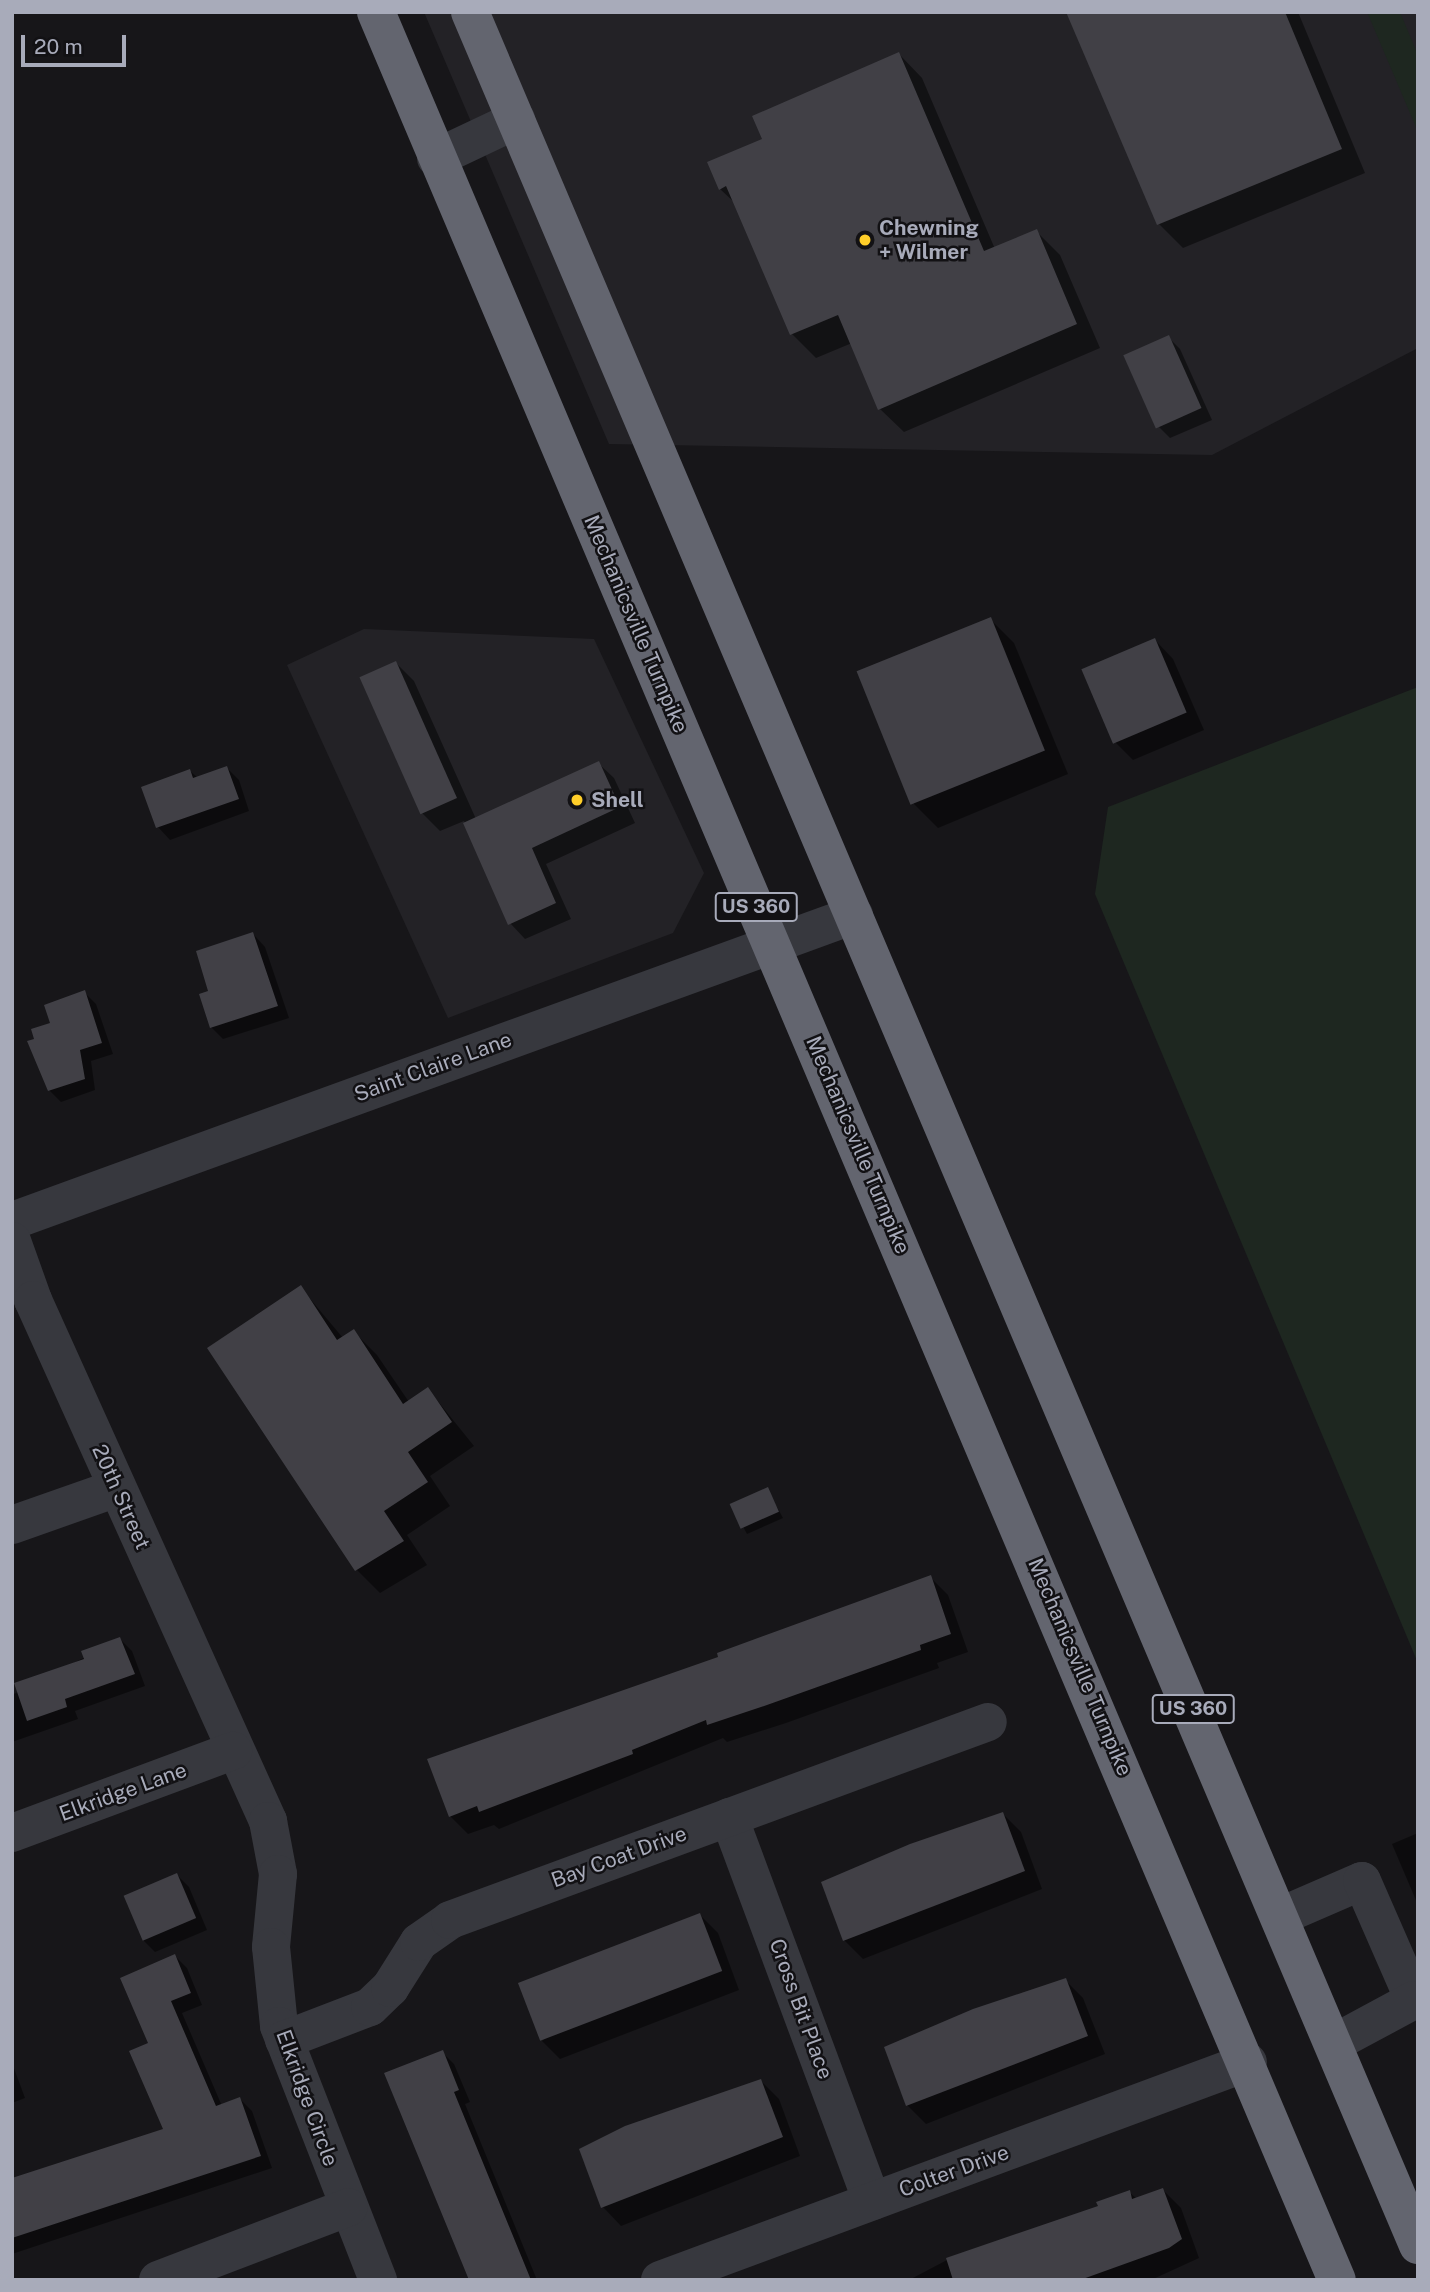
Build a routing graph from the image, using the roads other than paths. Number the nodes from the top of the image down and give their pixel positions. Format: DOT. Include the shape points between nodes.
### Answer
graph roads {
  1 [pos="376,12"];
  2 [pos="470,12"];
  3 [pos="516,120"];
  4 [pos="436,158"];
  5 [pos="854,915"];
  6 [pos="773,946"];
  7 [pos="12,1221"];
  8 [pos="12,1241"];
  9 [pos="117,1488"];
  10 [pos="12,1525"];
  11 [pos="988,1722"];
  12 [pos="233,1751"];
  13 [pos="729,1817"];
  14 [pos="12,1833"];
  15 [pos="1281,1916"];
  16 [pos="284,2040"];
  17 [pos="1334,2043"];
  18 [pos="1248,2062"];
  19 [pos="872,2201"];
  20 [pos="349,2207"];
  21 [pos="1418,2245"];
  22 [pos="158,2280"];
  23 [pos="378,2280"];
  24 [pos="660,2280"];
  25 [pos="1337,2280"];
  1 -- 4 [label="highway, Mechanicsville Turnpike / US 360"];
  2 -- 3 [label="highway, US 360"];
  3 -- 4 [label="street"];
  3 -- 5 [label="highway, US 360"];
  4 -- 6 [label="highway, Mechanicsville Turnpike / US 360"];
  5 -- 6 [label="street, Saint Claire Lane"];
  5 -- 15 [label="highway, US 360"];
  6 -- 7 [label="street, Saint Claire Lane"];
  6 -- 18 [label="highway, Mechanicsville Turnpike / US 360"];
  8 -- 9 [label="street, 20th Street" via="33,1300"];
  9 -- 10 [label="street"];
  9 -- 12 [label="street, 20th Street"];
  11 -- 13 [label="street, Bay Coat Drive"];
  12 -- 14 [label="street, Elkridge Lane"];
  12 -- 16 [label="street, Elkridge Circle" via="273,1840 278,1874 271,1968"];
  13 -- 16 [label="street, Bay Coat Drive" via="450,1920 419,1942 390,1988 370,2007"];
  13 -- 19 [label="street, Cross Bit Place"];
  15 -- 17 [label="highway, US 360"];
  15 -- 17 [label="street" via="1362,1881 1414,2000"];
  16 -- 20 [label="street, Elkridge Circle"];
  17 -- 21 [label="highway, US 360"];
  18 -- 19 [label="street, Colter Drive"];
  18 -- 25 [label="highway, Mechanicsville Turnpike / US 360"];
  19 -- 24 [label="street, Colter Drive"];
  20 -- 22 [label="street"];
  20 -- 23 [label="street, Elkridge Circle"];
}
